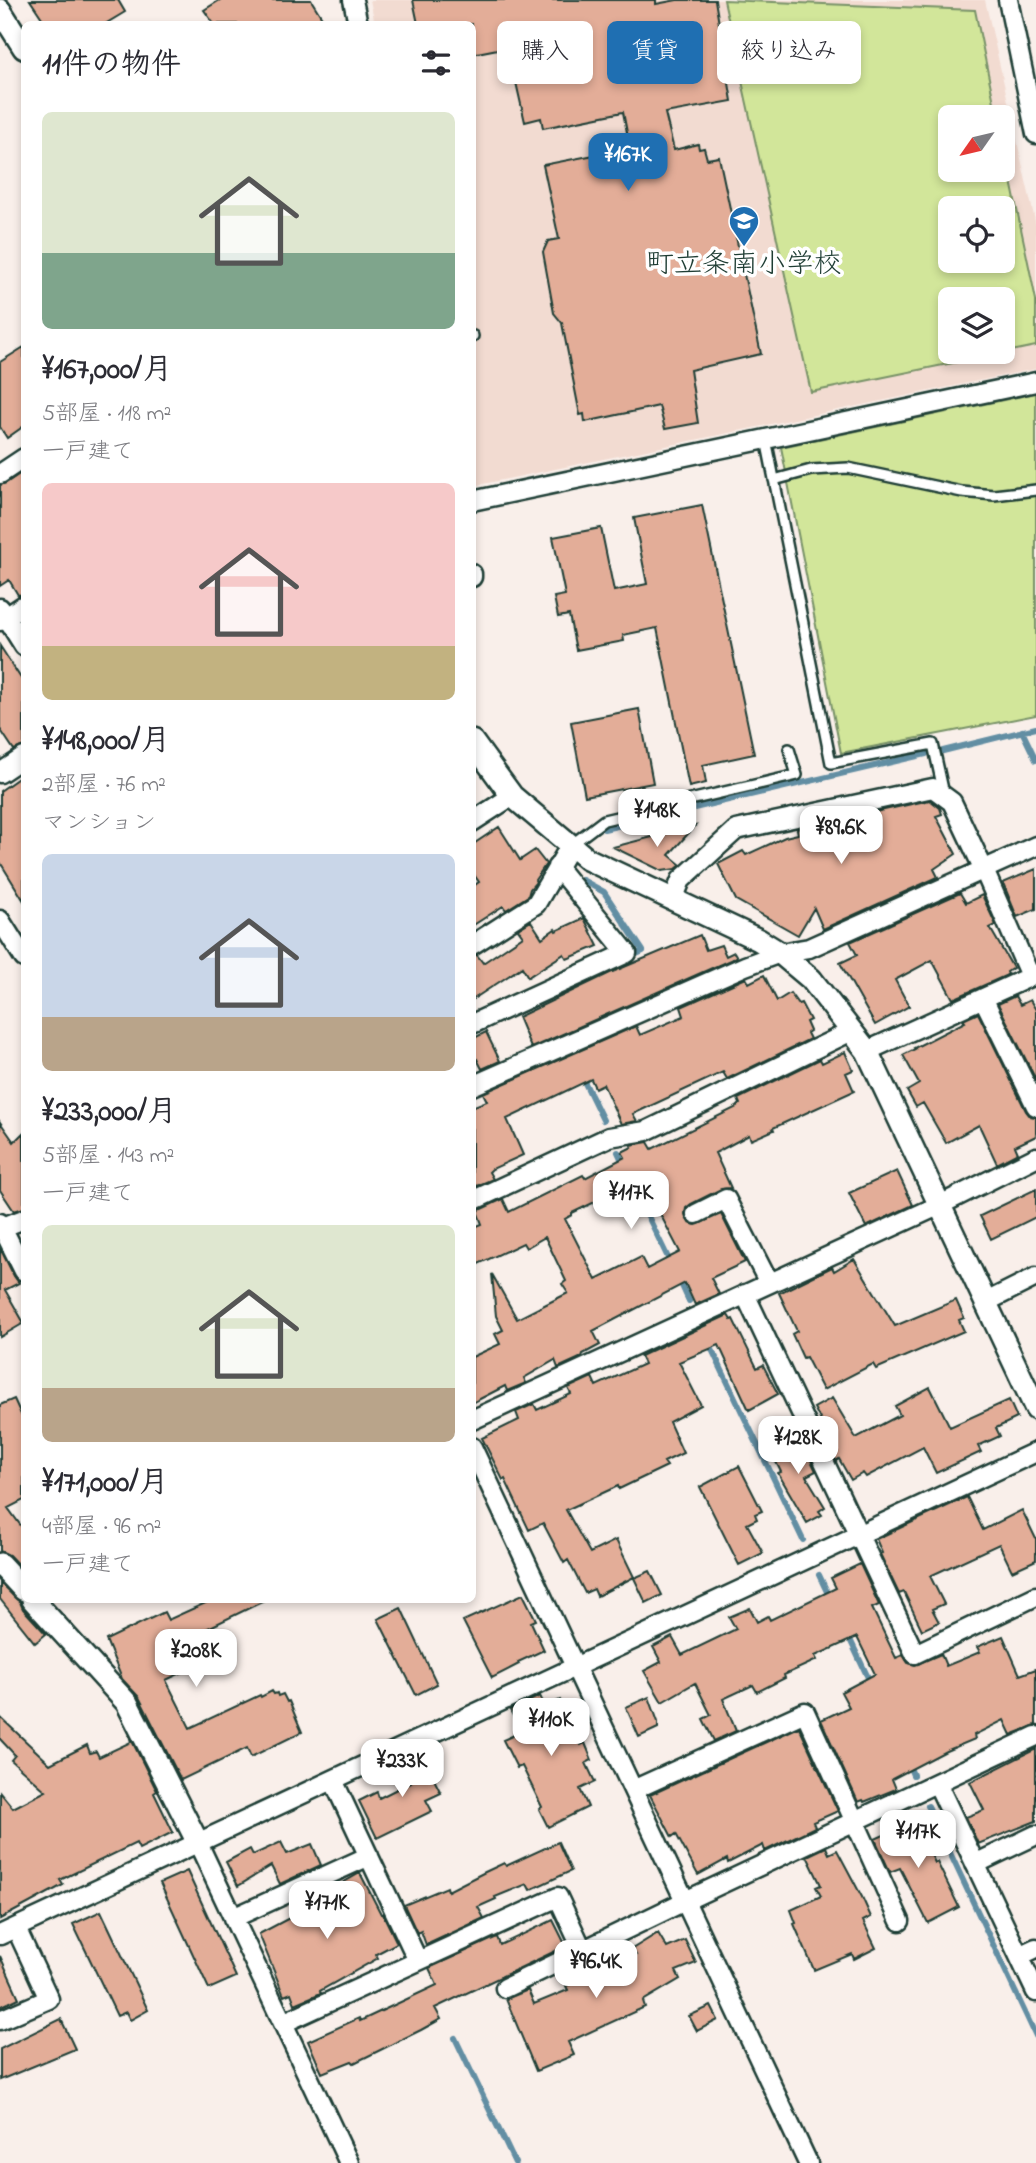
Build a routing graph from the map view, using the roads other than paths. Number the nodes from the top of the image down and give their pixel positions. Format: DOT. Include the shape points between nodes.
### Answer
graph roads {
  1 [pos="353,0"];
  2 [pos="1008,0"];
  3 [pos="0,10"];
  4 [pos="357,21"];
  5 [pos="21,43"];
  6 [pos="1036,134"];
  7 [pos="1036,382"];
  8 [pos="766,439"];
  9 [pos="21,460"];
  10 [pos="0,474"];
  11 [pos="774,480"];
  12 [pos="1036,490"];
  13 [pos="476,500"];
  14 [pos="21,606"];
  15 [pos="2,615"];
  16 [pos="21,642"];
  17 [pos="476,746"];
  18 [pos="789,750"];
  19 [pos="21,759"];
  20 [pos="0,773"];
  21 [pos="512,796"];
  22 [pos="944,796"];
  23 [pos="476,819"];
  24 [pos="570,846"];
  25 [pos="1036,846"];
  26 [pos="557,867"];
  27 [pos="984,870"];
  28 [pos="673,900"];
  29 [pos="0,920"];
  30 [pos="476,942"];
  31 [pos="21,953"];
  32 [pos="780,953"];
  33 [pos="1033,975"];
  34 [pos="983,998"];
  35 [pos="476,1022"];
  36 [pos="852,1031"];
  37 [pos="867,1051"];
  38 [pos="476,1084"];
  39 [pos="1036,1106"];
  40 [pos="1036,1157"];
  41 [pos="476,1199"];
  42 [pos="940,1205"];
  43 [pos="696,1214"];
  44 [pos="21,1220"];
  45 [pos="2,1225"];
  46 [pos="21,1265"];
  47 [pos="1036,1277"];
  48 [pos="769,1283"];
  49 [pos="745,1294"];
  50 [pos="986,1302"];
  51 [pos="1036,1409"];
  52 [pos="476,1418"];
  53 [pos="1036,1452"];
  54 [pos="476,1455"];
  55 [pos="859,1535"];
  56 [pos="0,1563"];
  57 [pos="21,1587"];
  58 [pos="1036,1596"];
  59 [pos="36,1603"];
  60 [pos="576,1667"];
  61 [pos="1036,1736"];
  62 [pos="333,1780"];
  63 [pos="937,1783"];
  64 [pos="633,1790"];
  65 [pos="854,1821"];
  66 [pos="1036,1835"];
  67 [pos="198,1843"];
  68 [pos="369,1856"];
  69 [pos="975,1864"];
  70 [pos="685,1901"];
  71 [pos="233,1918"];
  72 [pos="900,1921"];
  73 [pos="8,1931"];
  74 [pos="1036,1948"];
  75 [pos="583,1951"];
  76 [pos="1019,1956"];
  77 [pos="418,1961"];
  78 [pos="505,1988"];
  79 [pos="1036,1992"];
  80 [pos="0,2020"];
  81 [pos="283,2023"];
  82 [pos="349,2163"];
  83 [pos="808,2163"];
  1 -- 4 [label="street"];
  2 -- 6 [label="street"];
  3 -- 5 [label="street"];
  7 -- 8 [label="street"];
  8 -- 11 [label="lane"];
  8 -- 13 [label="street"];
  9 -- 10 [label="street"];
  11 -- 12 [label="lane" via="811,470 848,468 962,492 994,495"];
  11 -- 22 [label="lane" via="831,763 933,744"];
  14 -- 15 [label="street"];
  15 -- 16 [label="street"];
  17 -- 21 [label="street"];
  18 -- 24 [label="lane" via="797,775 604,820"];
  19 -- 20 [label="street"];
  21 -- 23 [label="street"];
  21 -- 24 [label="street"];
  22 -- 27 [label="street" via="953,802"];
  22 -- 28 [label="street" via="933,789 736,830 681,880"];
  24 -- 26 [label="street"];
  24 -- 28 [label="street" via="587,859"];
  25 -- 27 [label="street"];
  26 -- 30 [label="street" via="536,904"];
  26 -- 35 [label="street" via="627,953"];
  27 -- 32 [label="street" via="809,948"];
  27 -- 33 [label="street"];
  28 -- 32 [label="street"];
  29 -- 31 [label="street"];
  32 -- 36 [label="street" via="811,979"];
  32 -- 38 [label="street"];
  33 -- 34 [label="street"];
  34 -- 37 [label="street"];
  34 -- 39 [label="street"];
  36 -- 37 [label="street"];
  36 -- 41 [label="street" via="646,1130 609,1137"];
  37 -- 42 [label="street"];
  40 -- 42 [label="street"];
  42 -- 48 [label="street"];
  42 -- 50 [label="street"];
  43 -- 48 [label="street" via="726,1199"];
  44 -- 45 [label="street"];
  45 -- 46 [label="street"];
  47 -- 50 [label="street"];
  48 -- 49 [label="street"];
  49 -- 52 [label="street"];
  49 -- 55 [label="street"];
  50 -- 51 [label="street"];
  53 -- 55 [label="street"];
  54 -- 60 [label="street"];
  55 -- 58 [label="street" via="915,1654"];
  55 -- 60 [label="street"];
  56 -- 57 [label="street"];
  59 -- 67 [label="street" via="127,1703"];
  60 -- 62 [label="street"];
  60 -- 64 [label="street"];
  61 -- 63 [label="street"];
  62 -- 67 [label="street"];
  62 -- 68 [label="street"];
  63 -- 65 [label="street"];
  63 -- 69 [label="street"];
  64 -- 65 [label="street" via="805,1712"];
  64 -- 70 [label="street"];
  65 -- 70 [label="street"];
  65 -- 72 [label="street"];
  66 -- 69 [label="street"];
  67 -- 71 [label="street"];
  67 -- 73 [label="street"];
  68 -- 71 [label="street"];
  68 -- 77 [label="street"];
  69 -- 76 [label="street"];
  70 -- 75 [label="street"];
  70 -- 83 [label="street"];
  71 -- 81 [label="street"];
  73 -- 80 [label="street" via="48,1999"];
  74 -- 76 [label="street"];
  75 -- 77 [label="street" via="558,1897"];
  75 -- 78 [label="street"];
  76 -- 79 [label="street"];
  77 -- 81 [label="street"];
  81 -- 82 [label="street"];
}
